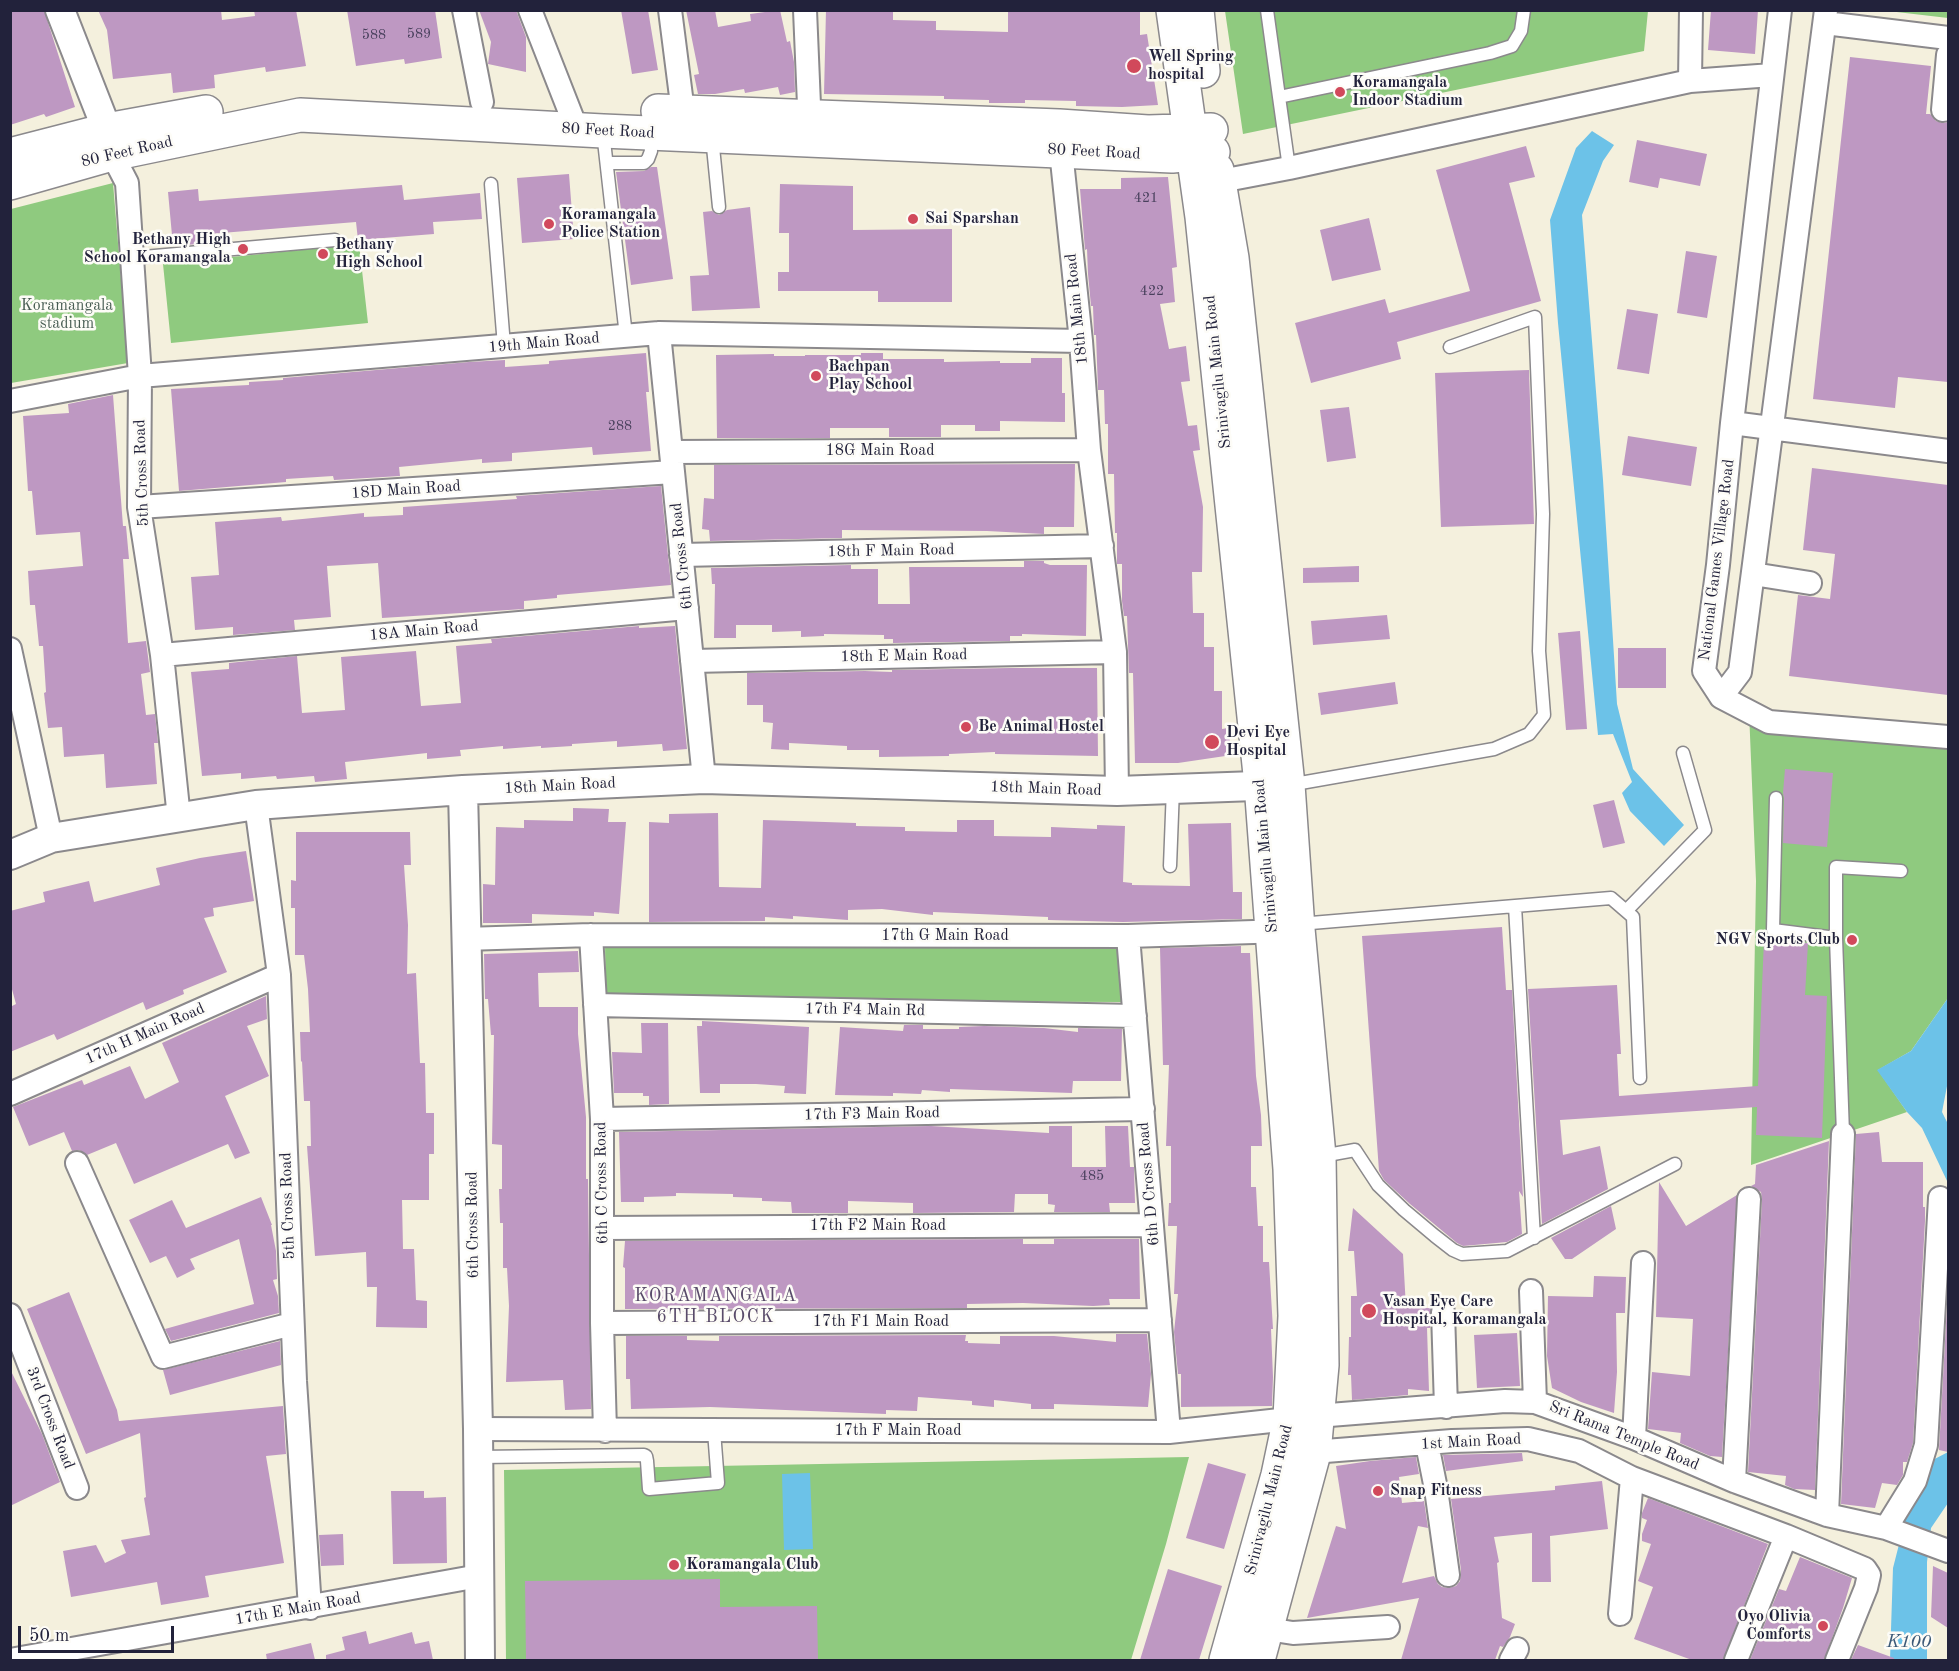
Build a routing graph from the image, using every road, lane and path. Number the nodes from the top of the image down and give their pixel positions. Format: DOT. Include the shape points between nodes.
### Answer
graph roads {
  1 [pos="60,10"];
  2 [pos="464,10"];
  3 [pos="530,10"];
  4 [pos="670,10"];
  5 [pos="805,10"];
  6 [pos="1173,10"];
  7 [pos="1197,10"];
  8 [pos="1267,10"];
  9 [pos="1524,10"];
  10 [pos="1691,10"];
  11 [pos="1780,10"];
  12 [pos="1826,17"];
  13 [pos="1948,38"];
  14 [pos="1948,54"];
  15 [pos="1772,75"];
  16 [pos="1690,81"];
  17 [pos="1279,97"];
  18 [pos="482,102"];
  19 [pos="1943,110"];
  20 [pos="683,112"];
  21 [pos="810,128"];
  22 [pos="589,133"];
  23 [pos="712,136"];
  24 [pos="109,142"];
  25 [pos="1061,150"];
  26 [pos="10,155"];
  27 [pos="1204,156"];
  28 [pos="1289,168"];
  29 [pos="10,183"];
  30 [pos="491,184"];
  31 [pos="719,207"];
  32 [pos="334,240"];
  33 [pos="132,258"];
  34 [pos="659,333"];
  35 [pos="626,336"];
  36 [pos="1081,341"];
  37 [pos="504,346"];
  38 [pos="1450,347"];
  39 [pos="140,376"];
  40 [pos="10,401"];
  41 [pos="1732,423"];
  42 [pos="1773,428"];
  43 [pos="1089,450"];
  44 [pos="1948,451"];
  45 [pos="672,462"];
  46 [pos="140,507"];
  47 [pos="1101,546"];
  48 [pos="681,555"];
  49 [pos="1753,574"];
  50 [pos="1810,583"];
  51 [pos="687,608"];
  52 [pos="10,649"];
  53 [pos="1115,652"];
  54 [pos="162,655"];
  55 [pos="692,661"];
  56 [pos="15,688"];
  57 [pos="1721,697"];
  58 [pos="1948,737"];
  59 [pos="1683,753"];
  60 [pos="704,779"];
  61 [pos="1274,785"];
  62 [pos="1173,788"];
  63 [pos="463,790"];
  64 [pos="1117,791"];
  65 [pos="1776,798"];
  66 [pos="256,806"];
  67 [pos="179,818"];
  68 [pos="51,838"];
  69 [pos="10,855"];
  70 [pos="1170,866"];
  71 [pos="1901,871"];
  72 [pos="1515,906"];
  73 [pos="1626,911"];
  74 [pos="1290,928"];
  75 [pos="591,935"];
  76 [pos="1128,936"];
  77 [pos="1836,938"];
  78 [pos="465,939"];
  79 [pos="279,975"];
  80 [pos="595,1005"];
  81 [pos="1135,1016"];
  82 [pos="1640,1078"];
  83 [pos="10,1094"];
  84 [pos="1143,1109"];
  85 [pos="602,1119"];
  86 [pos="1843,1134"];
  87 [pos="1319,1156"];
  88 [pos="77,1163"];
  89 [pos="1675,1164"];
  90 [pos="1940,1197"];
  91 [pos="1749,1199"];
  92 [pos="1152,1225"];
  93 [pos="603,1228"];
  94 [pos="1534,1238"];
  95 [pos="1643,1263"];
  96 [pos="1531,1291"];
  97 [pos="1443,1312"];
  98 [pos="10,1315"];
  99 [pos="1160,1320"];
  100 [pos="602,1323"];
  101 [pos="292,1324"];
  102 [pos="1535,1402"];
  103 [pos="1446,1407"];
  104 [pos="1304,1417"];
  105 [pos="478,1429"];
  106 [pos="605,1431"];
  107 [pos="714,1431"];
  108 [pos="1169,1432"];
  109 [pos="1634,1438"];
  110 [pos="1426,1444"];
  111 [pos="1314,1453"];
  112 [pos="1282,1455"];
  113 [pos="478,1457"];
  114 [pos="1632,1478"];
  115 [pos="1734,1481"];
  116 [pos="76,1488"];
  117 [pos="1827,1515"];
  118 [pos="1893,1531"];
  119 [pos="1786,1536"];
  120 [pos="1945,1549"];
  121 [pos="1448,1575"];
  122 [pos="479,1576"];
  123 [pos="310,1608"];
  124 [pos="1620,1614"];
  125 [pos="1388,1627"];
  126 [pos="1267,1629"];
  127 [pos="14,1660"];
  128 [pos="480,1660"];
  129 [pos="1226,1660"];
  130 [pos="1257,1660"];
  131 [pos="1736,1660"];
  132 [pos="1837,1660"];
  1 -- 24 [label="street"];
  2 -- 18 [label="street"];
  3 -- 22 [label="street"];
  4 -- 20 [label="street"];
  5 -- 21 [label="street"];
  6 -- 27 [label="main road, Srinivagilu Main Road"];
  7 -- 27 [label="main road, Srinivagilu Main Road"];
  8 -- 17 [label="lane"];
  9 -- 17 [label="lane" via="1521,31 1512,46"];
  10 -- 16 [label="street"];
  11 -- 15 [label="street, National Games Village Road"];
  12 -- 13 [label="street"];
  12 -- 42 [label="street"];
  14 -- 19 [label="street"];
  15 -- 16 [label="street"];
  15 -- 41 [label="street, National Games Village Road"];
  16 -- 28 [label="street"];
  17 -- 28 [label="lane"];
  18 -- 22 [label="main road, 80 Feet Road"];
  18 -- 24 [label="main road, 80 Feet Road" via="291,96"];
  20 -- 21 [label="main road, 80 Feet Road"];
  20 -- 22 [label="main road, 80 Feet Road"];
  21 -- 23 [label="main road, 80 Feet Road"];
  21 -- 25 [label="main road, 80 Feet Road"];
  21 -- 27 [label="main road, 80 Feet Road" via="1048,125 1148,132"];
  22 -- 23 [label="main road, 80 Feet Road"];
  22 -- 24 [label="main road, 80 Feet Road" via="300,115"];
  22 -- 35 [label="lane"];
  23 -- 31 [label="lane"];
  24 -- 26 [label="main road, 80 Feet Road"];
  24 -- 29 [label="main road, 80 Feet Road"];
  24 -- 33 [label="street, 5th Cross Road" via="127,183"];
  25 -- 27 [label="main road, 80 Feet Road"];
  25 -- 36 [label="street, 18th Main Road"];
  27 -- 28 [label="street"];
  27 -- 61 [label="main road, Srinivagilu Main Road"];
  30 -- 37 [label="lane"];
  32 -- 33 [label="lane"];
  33 -- 39 [label="street, 5th Cross Road"];
  34 -- 35 [label="street, 19th Main Road"];
  34 -- 36 [label="street, 19th Main Road"];
  34 -- 45 [label="street, 6th Cross Road"];
  35 -- 37 [label="street, 19th Main Road"];
  36 -- 43 [label="street, 18th Main Road"];
  37 -- 39 [label="street, 19th Main Road"];
  38 -- 61 [label="lane" via="1535,317 1543,514 1539,651 1544,715 1529,734 1494,749 1308,783"];
  39 -- 40 [label="street, 19th Main Road"];
  39 -- 46 [label="street, 5th Cross Road"];
  41 -- 42 [label="street"];
  41 -- 57 [label="street, National Games Village Road" via="1704,671"];
  42 -- 44 [label="street"];
  42 -- 49 [label="street"];
  43 -- 45 [label="street, 18G Main Road"];
  43 -- 47 [label="street, 18th Main Road"];
  45 -- 46 [label="street, 18D Main Road"];
  45 -- 48 [label="street, 6th Cross Road"];
  46 -- 54 [label="street, 5th Cross Road"];
  47 -- 48 [label="street, 18th F Main Road"];
  47 -- 53 [label="street, 18th Main Road"];
  48 -- 51 [label="street, 6th Cross Road"];
  49 -- 50 [label="street"];
  49 -- 57 [label="street" via="1740,672"];
  51 -- 54 [label="street, 18A Main Road"];
  51 -- 55 [label="street, 6th Cross Road"];
  52 -- 56 [label="street"];
  53 -- 55 [label="street, 18th E Main Road"];
  53 -- 64 [label="street, 18th Main Road"];
  54 -- 67 [label="street, 5th Cross Road"];
  55 -- 60 [label="street, 6th Cross Road"];
  56 -- 68 [label="street"];
  57 -- 58 [label="street" via="1769,723"];
  59 -- 73 [label="lane" via="1705,830"];
  60 -- 63 [label="street, 18th Main Road"];
  60 -- 64 [label="street, 18th Main Road"];
  61 -- 62 [label="street, 18th Main Road"];
  61 -- 74 [label="main road, Srinivagilu Main Road"];
  62 -- 64 [label="street, 18th Main Road"];
  62 -- 70 [label="lane"];
  63 -- 66 [label="street, 18th Main Road"];
  63 -- 78 [label="street, 6th Cross Road"];
  65 -- 77 [label="lane" via="1773,930"];
  66 -- 67 [label="street, 18th Main Road"];
  66 -- 79 [label="street, 5th Cross Road"];
  67 -- 68 [label="street, 18th Main Road"];
  68 -- 69 [label="street, 18th Main Road"];
  71 -- 77 [label="lane" via="1836,867"];
  72 -- 73 [label="lane" via="1611,898"];
  72 -- 74 [label="lane"];
  72 -- 94 [label="lane"];
  73 -- 82 [label="lane" via="1633,917"];
  74 -- 76 [label="street, 17th G Main Road"];
  74 -- 87 [label="main road, Srinivagilu Main Road"];
  74 -- 104 [label="main road, Srinivagilu Main Road" via="1290,1168"];
  75 -- 76 [label="street, 17th G Main Road"];
  75 -- 78 [label="street, 17th G Main Road"];
  75 -- 80 [label="street, 6th C Cross Road"];
  76 -- 81 [label="street, 6th D Cross Road"];
  77 -- 86 [label="lane"];
  78 -- 105 [label="street, 6th Cross Road"];
  79 -- 83 [label="street, 17th H Main Road"];
  79 -- 101 [label="street, 5th Cross Road"];
  80 -- 81 [label="street, 17th F4 Main Rd"];
  80 -- 85 [label="street, 6th C Cross Road"];
  81 -- 84 [label="street, 6th D Cross Road"];
  84 -- 85 [label="street, 17th F3 Main Road"];
  84 -- 92 [label="street, 6th D Cross Road"];
  85 -- 93 [label="street, 6th C Cross Road"];
  86 -- 117 [label="street"];
  87 -- 94 [label="lane" via="1355,1150 1378,1185 1435,1236 1462,1254 1507,1251"];
  87 -- 104 [label="main road, Srinivagilu Main Road" via="1322,1365"];
  88 -- 101 [label="street" via="163,1357"];
  89 -- 94 [label="lane"];
  90 -- 118 [label="street" via="1926,1445 1916,1481"];
  91 -- 115 [label="street"];
  92 -- 93 [label="street, 17th F2 Main Road"];
  92 -- 99 [label="street, 6th D Cross Road"];
  93 -- 100 [label="street, 6th C Cross Road"];
  95 -- 109 [label="street"];
  96 -- 102 [label="street"];
  97 -- 103 [label="street"];
  98 -- 116 [label="street, 3rd Cross Road"];
  99 -- 100 [label="street, 17th F1 Main Road"];
  99 -- 108 [label="street, 6th D Cross Road"];
  100 -- 106 [label="street, 6th C Cross Road"];
  101 -- 123 [label="street, 5th Cross Road"];
  102 -- 103 [label="street, Sri Rama Temple Road"];
  102 -- 109 [label="street, Sri Rama Temple Road"];
  103 -- 104 [label="street, Sri Rama Temple Road"];
  104 -- 108 [label="street, 17th F Main Road"];
  104 -- 111 [label="main road, Srinivagilu Main Road"];
  104 -- 112 [label="main road, Srinivagilu Main Road"];
  105 -- 106 [label="street, 17th F Main Road"];
  105 -- 113 [label="street, 6th Cross Road"];
  106 -- 107 [label="street, 17th F Main Road"];
  107 -- 108 [label="street, 17th F Main Road"];
  107 -- 113 [label="lane" via="718,1483 649,1489 644,1455"];
  109 -- 115 [label="street, Sri Rama Temple Road"];
  110 -- 111 [label="street, 1st Main Road"];
  110 -- 114 [label="street, 1st Main Road" via="1528,1439 1579,1451"];
  110 -- 121 [label="street"];
  111 -- 112 [label="street, 1st Main Road"];
  111 -- 126 [label="main road, Srinivagilu Main Road"];
  112 -- 129 [label="main road, Srinivagilu Main Road"];
  113 -- 122 [label="street, 6th Cross Road"];
  114 -- 119 [label="street, 1st Main Road"];
  114 -- 124 [label="street"];
  115 -- 117 [label="street, Sri Rama Temple Road"];
  117 -- 118 [label="street, Sri Rama Temple Road"];
  118 -- 120 [label="street, Sri Rama Temple Road"];
  119 -- 131 [label="street"];
  119 -- 132 [label="street, 1st Main Road" via="1869,1575"];
  122 -- 123 [label="street, 17th E Main Road"];
  122 -- 128 [label="street, 6th Cross Road"];
  123 -- 127 [label="street, 17th E Main Road"];
  125 -- 126 [label="street" via="1293,1633"];
  126 -- 130 [label="main road, Srinivagilu Main Road"];
}
